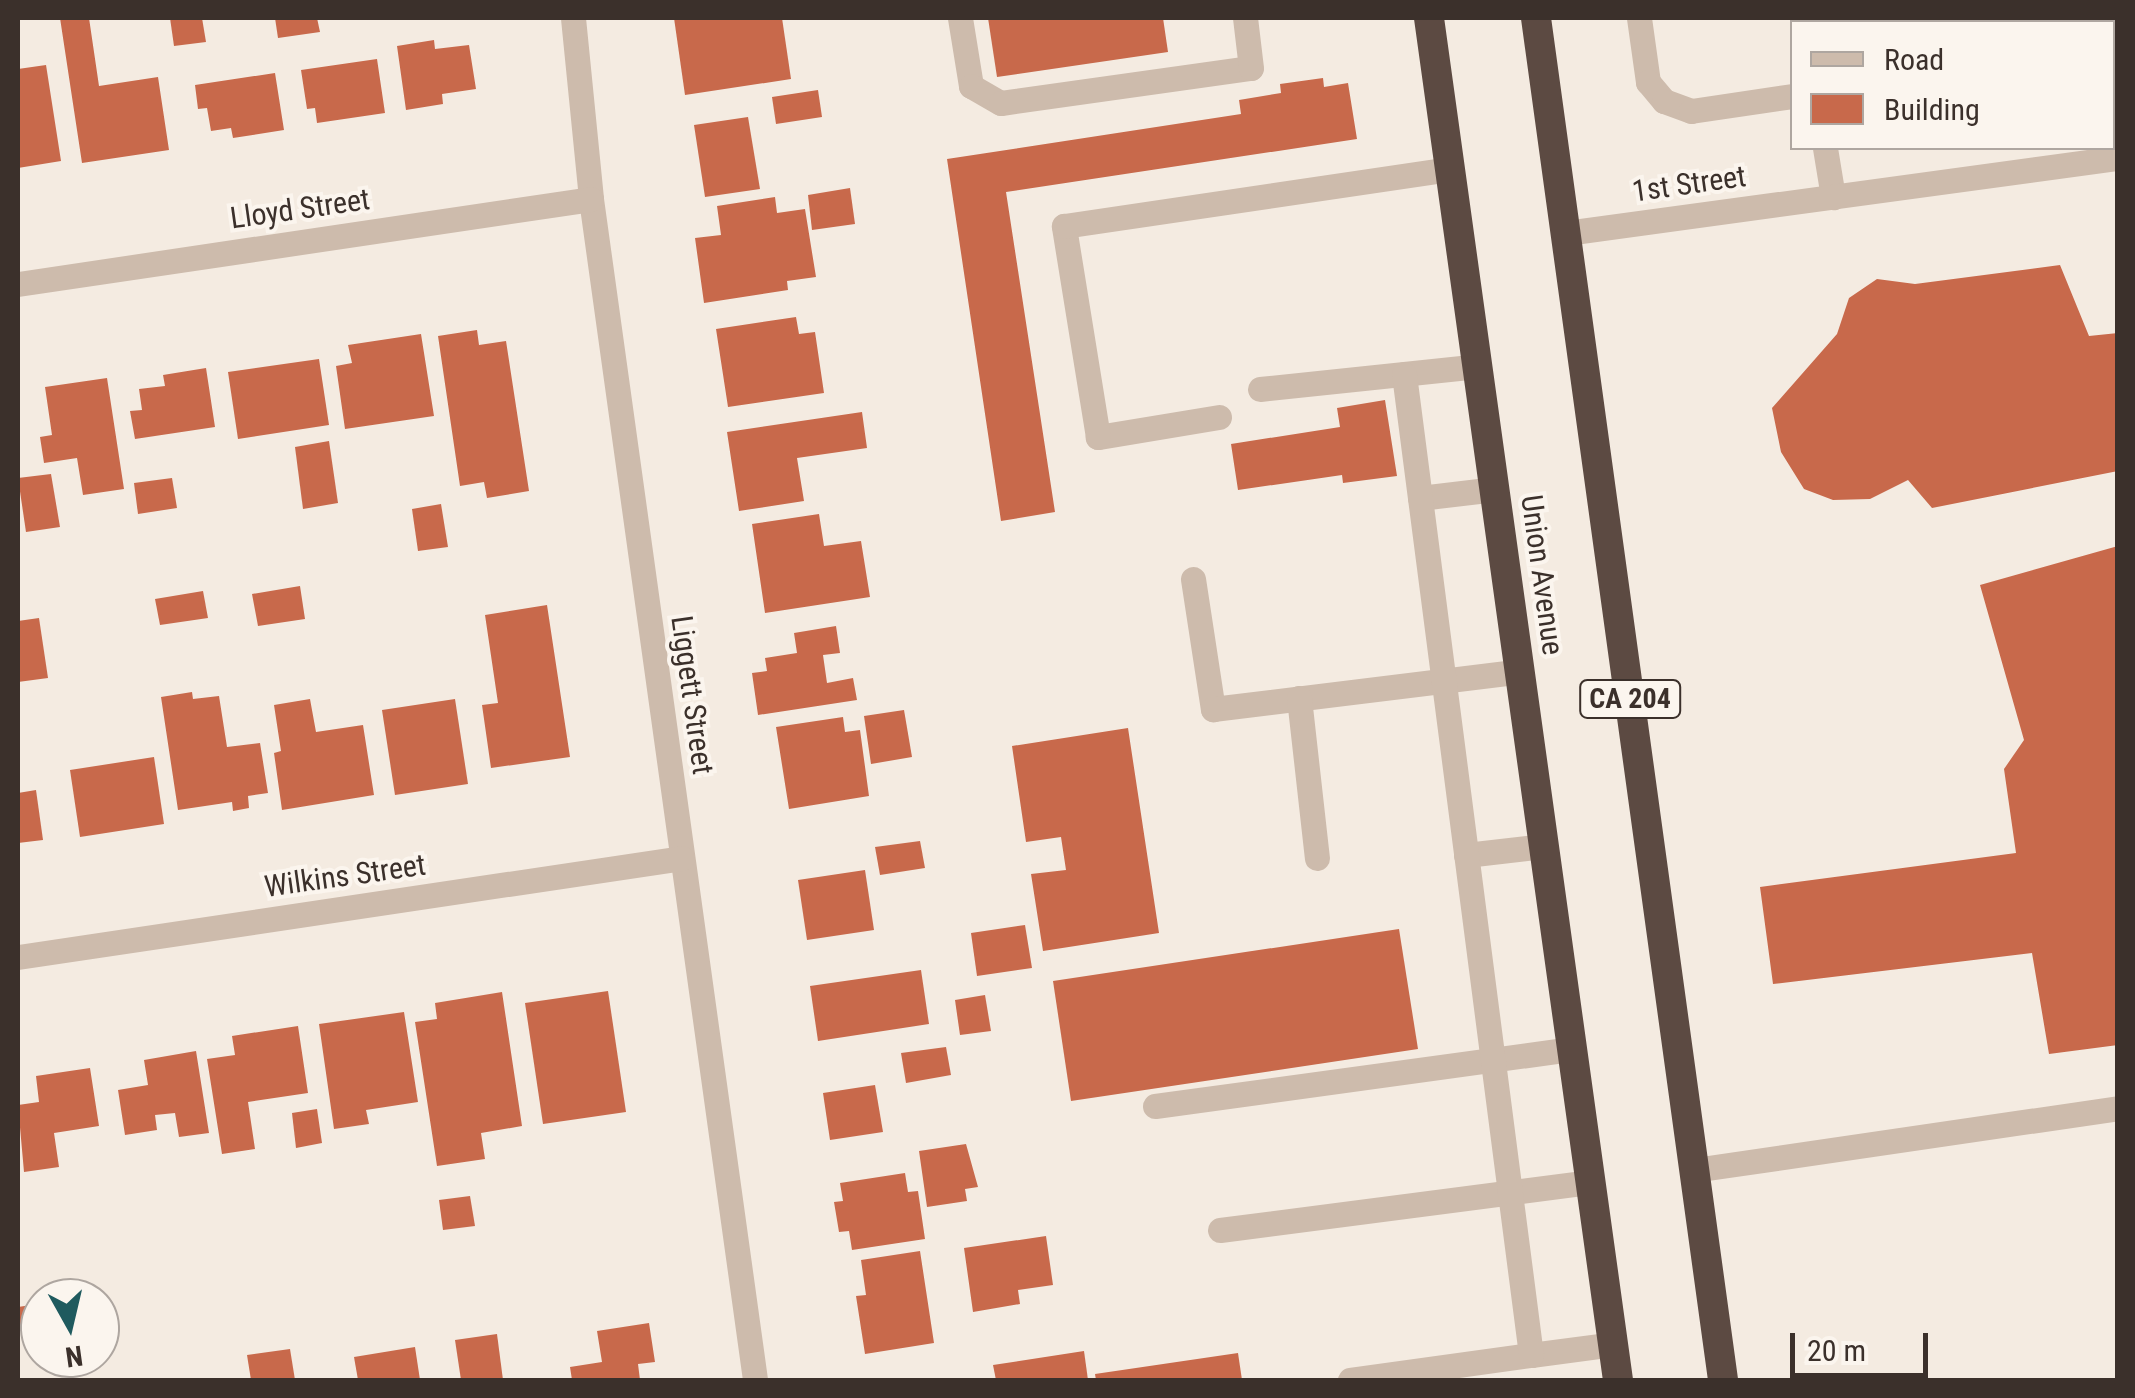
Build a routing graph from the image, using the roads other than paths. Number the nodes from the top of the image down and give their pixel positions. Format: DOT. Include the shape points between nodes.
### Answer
graph roads {
  1 [pos="573,18"];
  2 [pos="960,18"];
  3 [pos="1245,18"];
  4 [pos="1429,18"];
  5 [pos="1536,18"];
  6 [pos="1639,18"];
  7 [pos="1790,96"];
  8 [pos="1825,150"];
  9 [pos="2118,158"];
  10 [pos="1450,169"];
  11 [pos="1832,197"];
  12 [pos="591,199"];
  13 [pos="1566,233"];
  14 [pos="18,284"];
  15 [pos="1478,366"];
  16 [pos="1404,374"];
  17 [pos="1260,388"];
  18 [pos="1218,418"];
  19 [pos="1495,490"];
  20 [pos="1420,498"];
  21 [pos="1193,578"];
  22 [pos="1520,671"];
  23 [pos="1444,680"];
  24 [pos="1299,698"];
  25 [pos="1544,846"];
  26 [pos="1466,855"];
  27 [pos="682,858"];
  28 [pos="1318,858"];
  29 [pos="18,957"];
  30 [pos="1572,1049"];
  31 [pos="1491,1062"];
  32 [pos="1156,1106"];
  33 [pos="2118,1108"];
  34 [pos="1694,1170"];
  35 [pos="1590,1182"];
  36 [pos="1508,1192"];
  37 [pos="1220,1230"];
  38 [pos="1613,1344"];
  39 [pos="1531,1355"];
  40 [pos="755,1380"];
  41 [pos="1350,1380"];
  42 [pos="1618,1380"];
  43 [pos="1723,1380"];
  1 -- 12 [label="street, Liggett Street"];
  2 -- 3 [label="street" via="971,86 1001,103 1251,68"];
  4 -- 10 [label="highway, Union Avenue"];
  5 -- 13 [label="highway, CA 204"];
  6 -- 7 [label="street" via="1648,82 1664,101 1691,111"];
  8 -- 11 [label="street"];
  9 -- 11 [label="street, 1st Street"];
  10 -- 15 [label="highway, Union Avenue"];
  10 -- 18 [label="street" via="1064,226 1098,437"];
  11 -- 13 [label="street, 1st Street"];
  12 -- 14 [label="street, Lloyd Street"];
  12 -- 27 [label="street, Liggett Street"];
  13 -- 34 [label="highway, CA 204"];
  15 -- 16 [label="street"];
  15 -- 19 [label="highway, Union Avenue"];
  16 -- 17 [label="street"];
  16 -- 20 [label="street"];
  19 -- 20 [label="street"];
  19 -- 22 [label="highway, Union Avenue"];
  20 -- 23 [label="street"];
  21 -- 24 [label="street" via="1212,709"];
  22 -- 23 [label="street"];
  22 -- 25 [label="highway, Union Avenue"];
  23 -- 24 [label="street"];
  23 -- 26 [label="street"];
  24 -- 28 [label="street"];
  25 -- 26 [label="street"];
  25 -- 30 [label="highway, Union Avenue"];
  26 -- 31 [label="street"];
  27 -- 29 [label="street, Wilkins Street"];
  27 -- 40 [label="street, Liggett Street"];
  30 -- 31 [label="street"];
  30 -- 35 [label="highway, Union Avenue"];
  31 -- 32 [label="street"];
  31 -- 36 [label="street"];
  33 -- 34 [label="street"];
  34 -- 43 [label="highway, CA 204"];
  35 -- 36 [label="street"];
  35 -- 38 [label="highway, Union Avenue"];
  36 -- 37 [label="street"];
  36 -- 39 [label="street"];
  38 -- 39 [label="street"];
  38 -- 42 [label="highway, Union Avenue"];
  39 -- 41 [label="street"];
}
